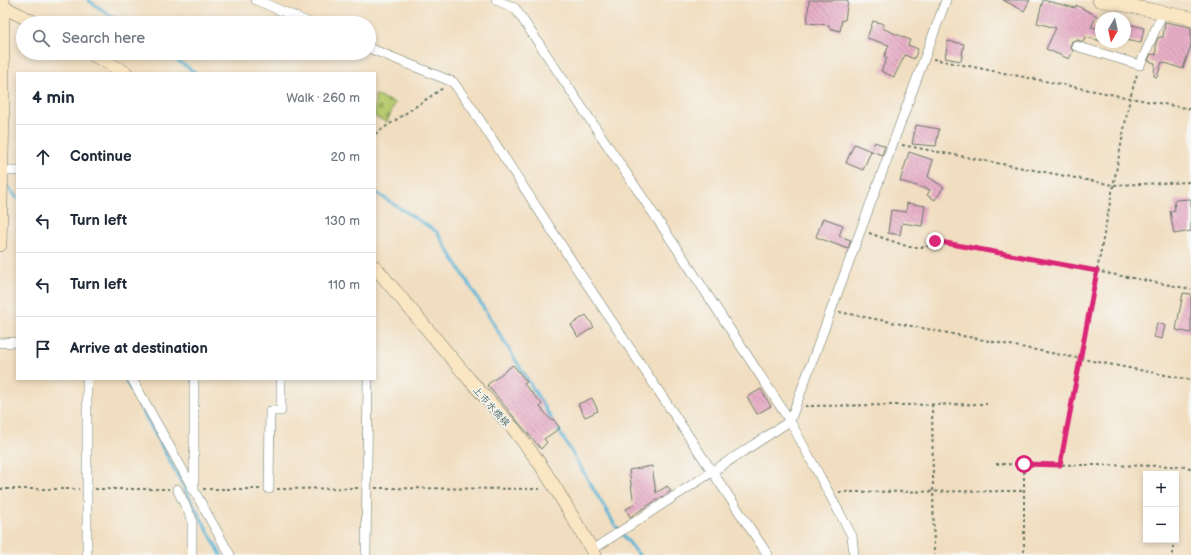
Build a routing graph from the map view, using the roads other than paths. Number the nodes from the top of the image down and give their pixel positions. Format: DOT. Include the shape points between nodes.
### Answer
graph roads {
  1 [pos="256,0"];
  2 [pos="496,0"];
  3 [pos="946,0"];
  4 [pos="1099,0"];
  5 [pos="2,4"];
  6 [pos="1163,12"];
  7 [pos="23,16"];
  8 [pos="294,16"];
  9 [pos="1191,18"];
  10 [pos="1076,46"];
  11 [pos="376,51"];
  12 [pos="103,60"];
  13 [pos="124,72"];
  14 [pos="1,111"];
  15 [pos="2,171"];
  16 [pos="16,171"];
  17 [pos="0,245"];
  18 [pos="376,268"];
  19 [pos="0,342"];
  20 [pos="16,342"];
  21 [pos="87,380"];
  22 [pos="133,380"];
  23 [pos="194,380"];
  24 [pos="281,380"];
  25 [pos="368,380"];
  26 [pos="790,421"];
  27 [pos="712,471"];
  28 [pos="177,489"];
  29 [pos="194,489"];
  30 [pos="269,489"];
  31 [pos="594,552"];
  32 [pos="87,555"];
  33 [pos="192,555"];
  34 [pos="230,555"];
  35 [pos="366,555"];
  36 [pos="768,555"];
  37 [pos="854,555"];
  1 -- 8 [label="street"];
  2 -- 26 [label="street" via="515,8"];
  3 -- 26 [label="street"];
  4 -- 6 [label="main road"];
  5 -- 7 [label="main road"];
  5 -- 14 [label="main road"];
  6 -- 9 [label="main road"];
  6 -- 10 [label="street" via="1140,65"];
  11 -- 27 [label="street" via="452,82 472,108"];
  12 -- 13 [label="main road"];
  14 -- 15 [label="main road"];
  15 -- 16 [label="street"];
  15 -- 17 [label="main road"];
  18 -- 31 [label="main road, 上市水橋線" via="513,428 541,467"];
  19 -- 20 [label="street"];
  21 -- 32 [label="street"];
  22 -- 29 [label="street"];
  23 -- 29 [label="street"];
  24 -- 30 [label="street" via="281,411 270,411"];
  25 -- 35 [label="street"];
  26 -- 27 [label="street"];
  26 -- 37 [label="street" via="852,536"];
  27 -- 31 [label="street"];
  27 -- 36 [label="street"];
  28 -- 33 [label="street" via="192,519"];
  29 -- 34 [label="street"];
}
